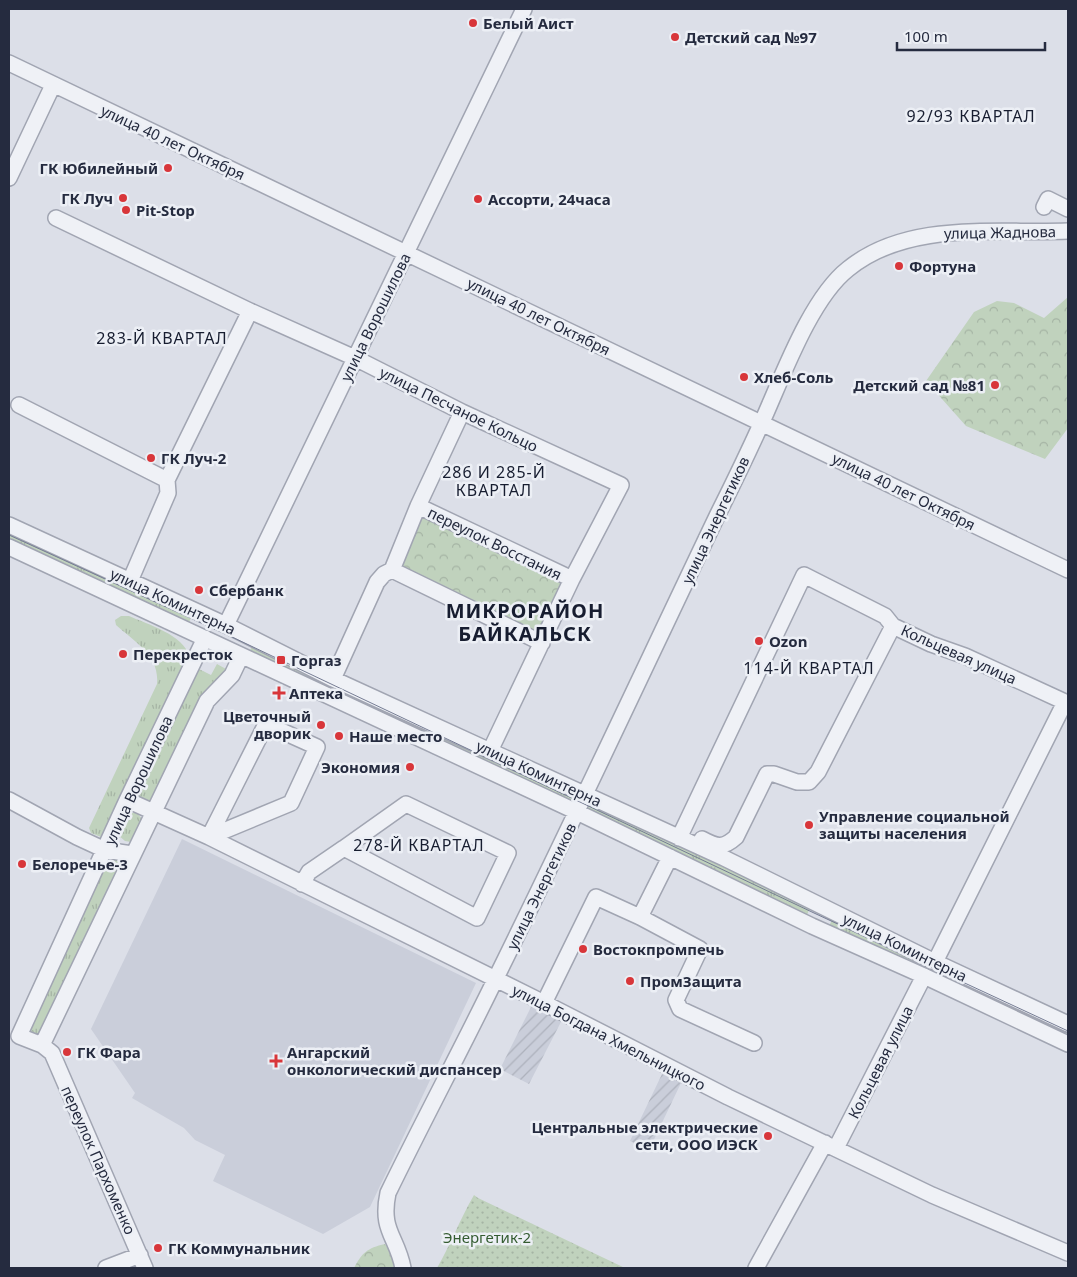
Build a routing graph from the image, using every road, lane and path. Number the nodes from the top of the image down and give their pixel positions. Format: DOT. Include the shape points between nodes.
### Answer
graph roads {
  1 [pos="524,9"];
  2 [pos="9,63"];
  3 [pos="53,85"];
  4 [pos="9,178"];
  5 [pos="1044,207"];
  6 [pos="1068,209"];
  7 [pos="56,218"];
  8 [pos="1068,231"];
  9 [pos="406,252"];
  10 [pos="250,311"];
  11 [pos="355,358"];
  12 [pos="20,405"];
  13 [pos="462,412"];
  14 [pos="761,423"];
  15 [pos="167,480"];
  16 [pos="418,506"];
  17 [pos="9,525"];
  18 [pos="9,547"];
  19 [pos="392,570"];
  20 [pos="1068,570"];
  21 [pos="130,580"];
  22 [pos="572,580"];
  23 [pos="226,625"];
  24 [pos="893,626"];
  25 [pos="205,638"];
  26 [pos="542,643"];
  27 [pos="241,656"];
  28 [pos="333,680"];
  29 [pos="490,751"];
  30 [pos="585,794"];
  31 [pos="9,800"];
  32 [pos="127,800"];
  33 [pos="576,812"];
  34 [pos="153,813"];
  35 [pos="681,834"];
  36 [pos="209,838"];
  37 [pos="344,848"];
  38 [pos="105,850"];
  39 [pos="132,854"];
  40 [pos="670,857"];
  41 [pos="302,884"];
  42 [pos="640,917"];
  43 [pos="935,962"];
  44 [pos="924,976"];
  45 [pos="495,979"];
  46 [pos="544,1003"];
  47 [pos="1068,1024"];
  48 [pos="14,1037"];
  49 [pos="754,1043"];
  50 [pos="1068,1044"];
  51 [pos="47,1049"];
  52 [pos="831,1145"];
  53 [pos="1068,1253"];
  54 [pos="143,1262"];
  55 [pos="106,1268"];
  56 [pos="403,1268"];
  57 [pos="756,1268"];
  1 -- 9 [label="street, улица Ворошилова"];
  2 -- 3 [label="street, улица 40 лет Октября"];
  3 -- 4 [label="street"];
  3 -- 9 [label="street, улица 40 лет Октября"];
  5 -- 6 [label="street" via="1048,200"];
  7 -- 10 [label="street, улица Песчаное Кольцо"];
  8 -- 14 [label="street, улица Жаднова" via="936,234 905,241 861,259 838,276 827,290 806,325"];
  9 -- 11 [label="street, улица Ворошилова"];
  9 -- 14 [label="street, улица 40 лет Октября"];
  10 -- 11 [label="street, улица Песчаное Кольцо"];
  10 -- 15 [label="street"];
  11 -- 13 [label="street, улица Песчаное Кольцо"];
  11 -- 23 [label="street, улица Ворошилова"];
  12 -- 15 [label="street"];
  13 -- 16 [label="street"];
  13 -- 22 [label="street, улица Песчаное Кольцо" via="621,485"];
  14 -- 20 [label="street, улица 40 лет Октября"];
  14 -- 30 [label="street, улица Энергетиков"];
  15 -- 21 [label="street" via="168,493"];
  16 -- 19 [label="street"];
  16 -- 22 [label="street, переулок Восстания"];
  17 -- 21 [label="street, улица Коминтерна"];
  18 -- 25 [label="street, улица Коминтерна"];
  19 -- 26 [label="street"];
  19 -- 28 [label="street" via="377,582"];
  21 -- 23 [label="street, улица Коминтерна"];
  22 -- 26 [label="street, улица Песчаное Кольцо"];
  23 -- 25 [label="street"];
  23 -- 27 [label="street"];
  23 -- 28 [label="street, улица Коминтерна"];
  24 -- 35 [label="street" via="818,772 809,782 768,774 736,837 728,844 717,846"];
  24 -- 35 [label="street, Кольцевая улица" via="885,616 804,575"];
  24 -- 43 [label="street, Кольцевая улица" via="1065,702"];
  25 -- 27 [label="street, улица Коминтерна"];
  25 -- 32 [label="street, улица Ворошилова"];
  26 -- 29 [label="street, улица Песчаное Кольцо"];
  27 -- 33 [label="street, улица Коминтерна"];
  27 -- 34 [label="street, улица Ворошилова" via="232,675 207,701"];
  28 -- 29 [label="street, улица Коминтерна"];
  29 -- 30 [label="street, улица Коминтерна"];
  30 -- 33 [label="street, улица Энергетиков"];
  30 -- 35 [label="street, улица Коминтерна"];
  31 -- 38 [label="street, улица Ворошилова"];
  32 -- 34 [label="street, улица Богдана Хмельницкого"];
  32 -- 38 [label="street, улица Ворошилова"];
  33 -- 40 [label="street, улица Коминтерна"];
  33 -- 45 [label="street, улица Энергетиков"];
  34 -- 36 [label="street, улица Богдана Хмельницкого"];
  34 -- 39 [label="street, улица Ворошилова"];
  35 -- 43 [label="street, улица Коминтерна"];
  36 -- 36 [label="street" via="291,803 316,747 266,724"];
  36 -- 41 [label="street, улица Богдана Хмельницкого"];
  37 -- 37 [label="street" via="477,918 508,853 406,804"];
  37 -- 41 [label="street" via="309,872"];
  38 -- 39 [label="street"];
  38 -- 48 [label="street"];
  39 -- 51 [label="street, улица Ворошилова"];
  40 -- 42 [label="street"];
  40 -- 44 [label="street, улица Коминтерна"];
  41 -- 45 [label="street, улица Богдана Хмельницкого"];
  42 -- 46 [label="street" via="596,897"];
  42 -- 49 [label="street" via="700,949 676,1000 680,1008"];
  43 -- 47 [label="street, улица Коминтерна"];
  44 -- 50 [label="street, улица Коминтерна"];
  44 -- 52 [label="street, Кольцевая улица"];
  45 -- 46 [label="street, улица Богдана Хмельницкого"];
  45 -- 56 [label="street, улица Энергетиков" via="388,1193 386,1224"];
  46 -- 52 [label="street, улица Богдана Хмельницкого" via="728,1097"];
  48 -- 51 [label="street"];
  51 -- 54 [label="street, переулок Пархоменко"];
  52 -- 53 [label="street, улица Богдана Хмельницкого" via="932,1195"];
  52 -- 57 [label="street, Кольцевая улица"];
  54 -- 55 [label="street"];
}
